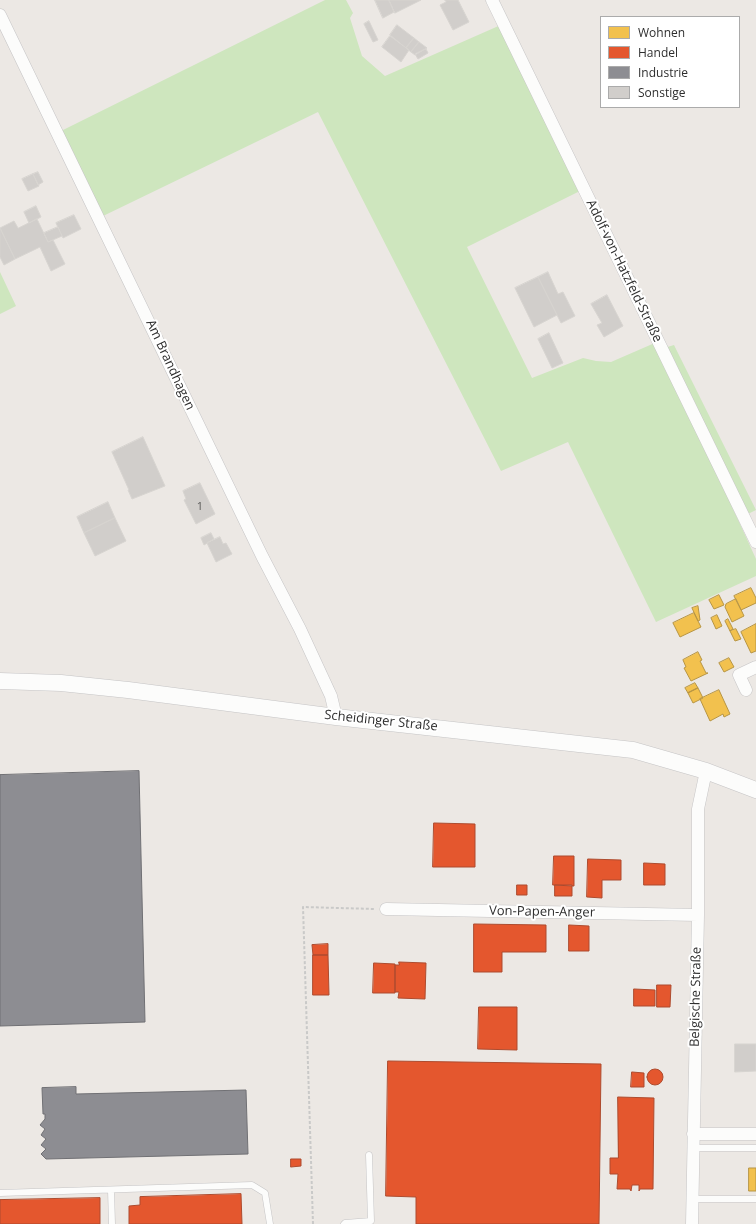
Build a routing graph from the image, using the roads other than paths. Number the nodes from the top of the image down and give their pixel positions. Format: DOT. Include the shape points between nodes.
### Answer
graph roads {
  1 [pos="492,0"];
  2 [pos="0,15"];
  3 [pos="756,542"];
  4 [pos="756,668"];
  5 [pos="0,681"];
  6 [pos="746,690"];
  7 [pos="336,717"];
  8 [pos="706,771"];
  9 [pos="756,790"];
  10 [pos="386,909"];
  11 [pos="698,915"];
  12 [pos="693,1134"];
  13 [pos="756,1134"];
  14 [pos="693,1148"];
  15 [pos="756,1148"];
  16 [pos="369,1155"];
  17 [pos="111,1190"];
  18 [pos="0,1193"];
  19 [pos="692,1199"];
  20 [pos="756,1199"];
  21 [pos="112,1224"];
  22 [pos="270,1224"];
  23 [pos="344,1224"];
  24 [pos="692,1224"];
  1 -- 3 [label="street, Adolf-von-Hatzfeld-Straße"];
  2 -- 7 [label="street, Am Brandhagen" via="252,536 300,629 331,696"];
  4 -- 6 [label="street" via="740,675"];
  5 -- 7 [label="main road, Scheidinger Straße" via="113,688"];
  7 -- 8 [label="main road, Scheidinger Straße" via="633,750"];
  8 -- 9 [label="main road, Scheidinger Straße"];
  8 -- 11 [label="street, Belgische Straße" via="698,809"];
  10 -- 11 [label="street, Von-Papen-Anger"];
  11 -- 12 [label="street, Belgische Straße"];
  12 -- 13 [label="street"];
  12 -- 14 [label="street, Belgische Straße"];
  14 -- 15 [label="lane"];
  14 -- 19 [label="street, Belgische Straße"];
  16 -- 23 [label="lane" via="371,1221"];
  17 -- 18 [label="lane"];
  17 -- 21 [label="lane"];
  17 -- 22 [label="lane" via="252,1185 265,1193"];
  19 -- 20 [label="lane"];
  19 -- 24 [label="street, Belgische Straße"];
}
